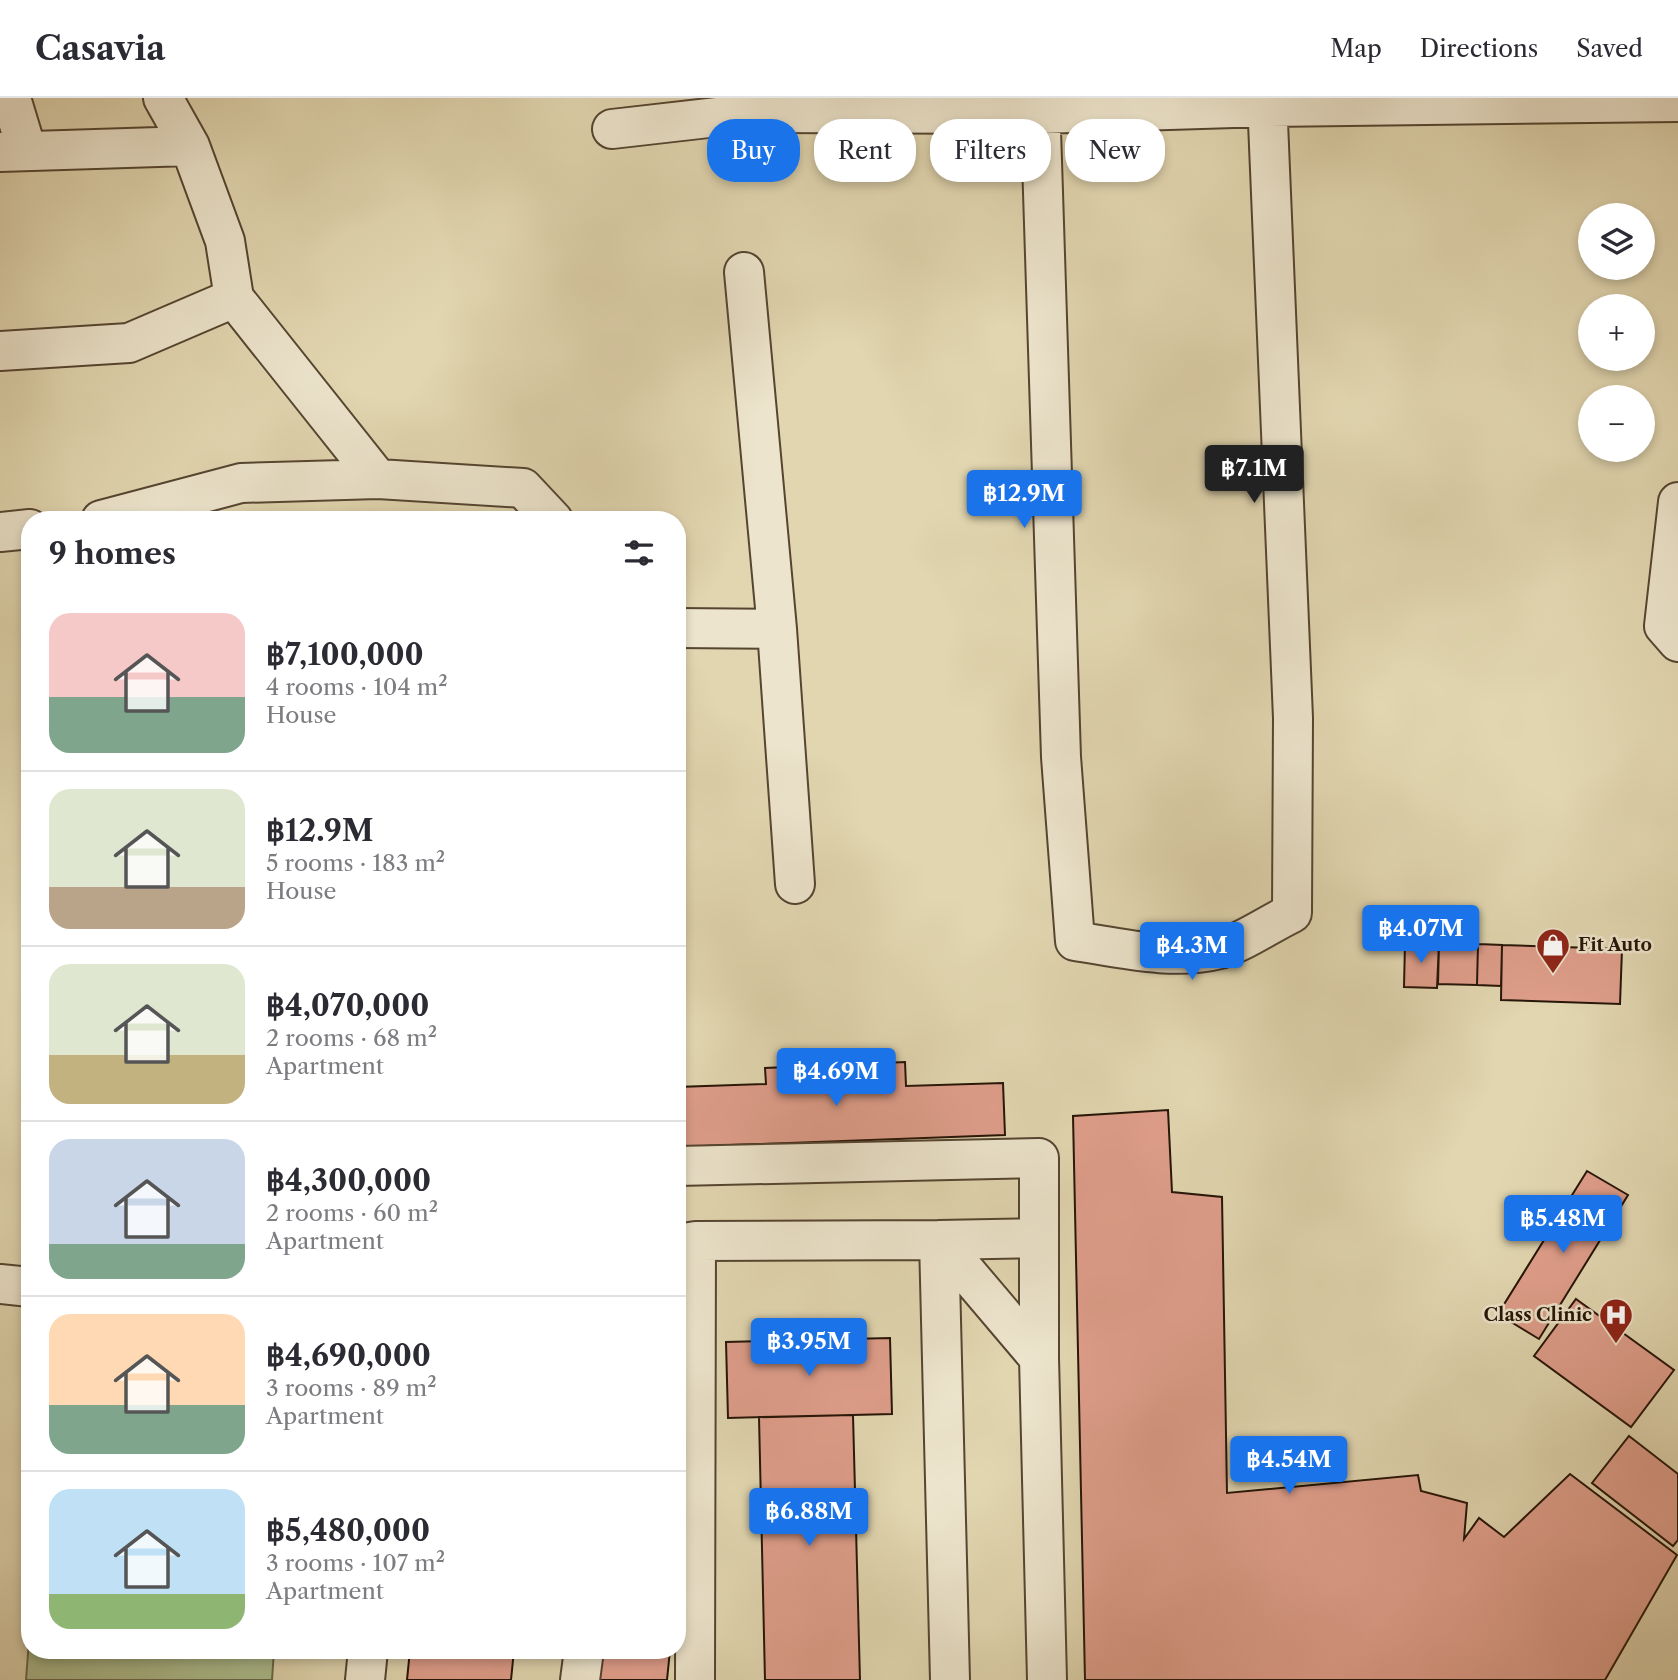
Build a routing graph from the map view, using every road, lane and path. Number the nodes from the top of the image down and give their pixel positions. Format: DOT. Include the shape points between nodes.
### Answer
graph roads {
  1 [pos="11,98"];
  2 [pos="163,98"];
  3 [pos="1678,102"];
  4 [pos="1266,103"];
  5 [pos="1040,106"];
  6 [pos="612,129"];
  7 [pos="190,146"];
  8 [pos="13,151"];
  9 [pos="744,272"];
  10 [pos="234,298"];
  11 [pos="0,351"];
  12 [pos="378,479"];
  13 [pos="1678,502"];
  14 [pos="135,511"];
  15 [pos="545,511"];
  16 [pos="21,531"];
  17 [pos="0,532"];
  18 [pos="686,628"];
  19 [pos="777,629"];
  20 [pos="1678,642"];
  21 [pos="795,884"];
  22 [pos="686,1166"];
  23 [pos="1039,1238"];
  24 [pos="939,1240"];
  25 [pos="687,1243"];
  26 [pos="0,1284"];
  27 [pos="21,1286"];
  28 [pos="1039,1358"];
  29 [pos="367,1659"];
  30 [pos="583,1659"];
  31 [pos="365,1680"];
  32 [pos="580,1680"];
  33 [pos="695,1680"];
  34 [pos="950,1680"];
  35 [pos="1047,1680"];
  1 -- 8 [label="street"];
  2 -- 7 [label="street"];
  3 -- 4 [label="street"];
  4 -- 5 [label="street"];
  4 -- 5 [label="street" via="1293,718 1292,913 1222,948 1197,953 1075,941 1061,757"];
  5 -- 6 [label="street" via="752,113"];
  7 -- 8 [label="street"];
  7 -- 10 [label="street" via="225,240"];
  9 -- 19 [label="street"];
  10 -- 11 [label="street" via="129,342"];
  10 -- 12 [label="street"];
  12 -- 14 [label="street" via="242,483"];
  12 -- 15 [label="street" via="523,488"];
  13 -- 20 [label="street" via="1664,626"];
  16 -- 17 [label="street"];
  18 -- 19 [label="street"];
  19 -- 21 [label="street"];
  22 -- 23 [label="street" via="1039,1158"];
  23 -- 24 [label="street"];
  23 -- 28 [label="street"];
  24 -- 25 [label="street"];
  24 -- 28 [label="street"];
  24 -- 34 [label="street"];
  25 -- 33 [label="street"];
  26 -- 27 [label="street"];
  28 -- 35 [label="street"];
  29 -- 31 [label="street"];
  30 -- 32 [label="street"];
}
